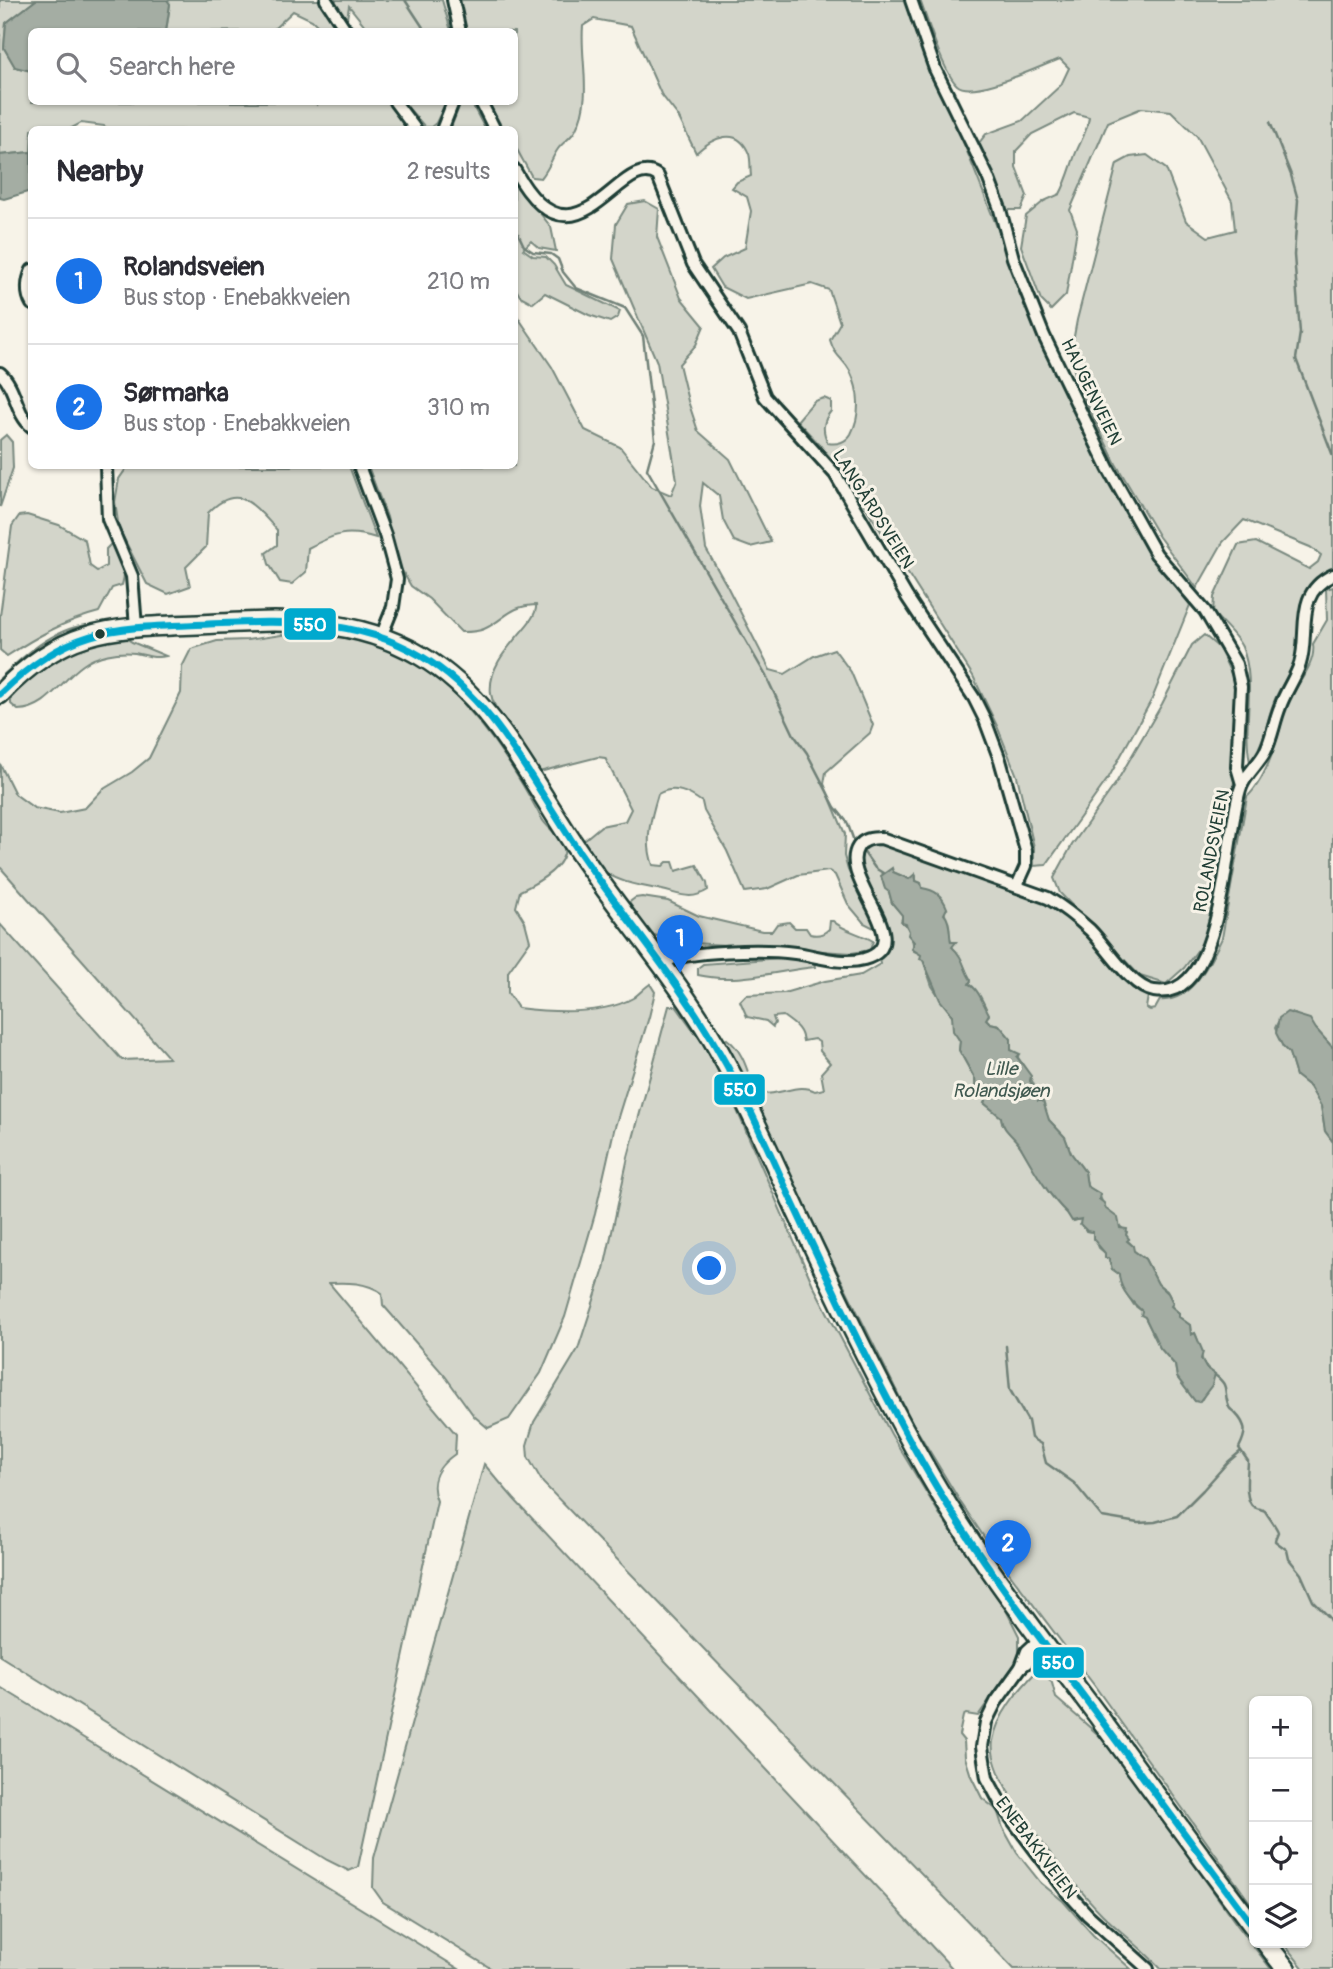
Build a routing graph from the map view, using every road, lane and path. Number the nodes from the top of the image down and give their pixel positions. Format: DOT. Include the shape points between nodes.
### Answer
graph roads {
  1 [pos="326,0"];
  2 [pos="453,0"];
  3 [pos="911,0"];
  4 [pos="344,28"];
  5 [pos="459,28"];
  6 [pos="397,105"];
  7 [pos="452,105"];
  8 [pos="482,105"];
  9 [pos="413,126"];
  10 [pos="444,126"];
  11 [pos="493,126"];
  12 [pos="518,175"];
  13 [pos="28,278"];
  14 [pos="28,297"];
  15 [pos="0,373"];
  16 [pos="28,423"];
  17 [pos="106,469"];
  18 [pos="360,469"];
  19 [pos="1333,575"];
  20 [pos="135,627"];
  21 [pos="381,637"];
  22 [pos="0,694"];
  23 [pos="1242,784"];
  24 [pos="1017,886"];
  25 [pos="662,963"];
  26 [pos="1044,1643"];
  27 [pos="1249,1920"];
  28 [pos="1270,1948"];
  29 [pos="1148,1969"];
  30 [pos="1286,1969"];
  1 -- 4 [label="street"];
  2 -- 5 [label="street"];
  3 -- 23 [label="street, HAUGENVEIEN" via="935,69 988,177 1044,336 1108,467 1156,554 1205,611 1236,664 1241,687 1237,767"];
  6 -- 9 [label="street"];
  7 -- 10 [label="street"];
  8 -- 11 [label="street"];
  12 -- 24 [label="street, LANGÅRDSVEIEN" via="533,198 562,215 589,208 641,173 658,176 693,264 739,332 765,397 832,469 980,709 1026,851 1026,866"];
  13 -- 14 [label="street"];
  15 -- 16 [label="street"];
  17 -- 20 [label="street" via="108,519 132,576"];
  18 -- 21 [label="street" via="397,579 393,607"];
  19 -- 23 [label="street, ROLANDSVEIEN" via="1321,583 1307,605 1299,667 1268,746"];
  20 -- 21 [label="main road" via="295,621 336,625"];
  20 -- 22 [label="main road" via="100,631 61,646 36,661"];
  21 -- 25 [label="main road" via="438,667 486,713 586,862"];
  23 -- 24 [label="street, ROLANDSVEIEN" via="1215,926 1196,968 1176,988 1156,992 1141,986 1070,913"];
  24 -- 25 [label="street, ROLANDSVEIEN" via="887,839 869,839 856,849 854,866 882,926 883,942 876,954 844,961 763,951 682,956"];
  25 -- 26 [label="main road" via="718,1050 929,1474"];
  26 -- 27 [label="main road"];
  26 -- 29 [label="street, ENEBAKKVEIEN" via="996,1702 984,1728 983,1755 990,1785 1066,1891"];
  28 -- 30 [label="main road"];
}
